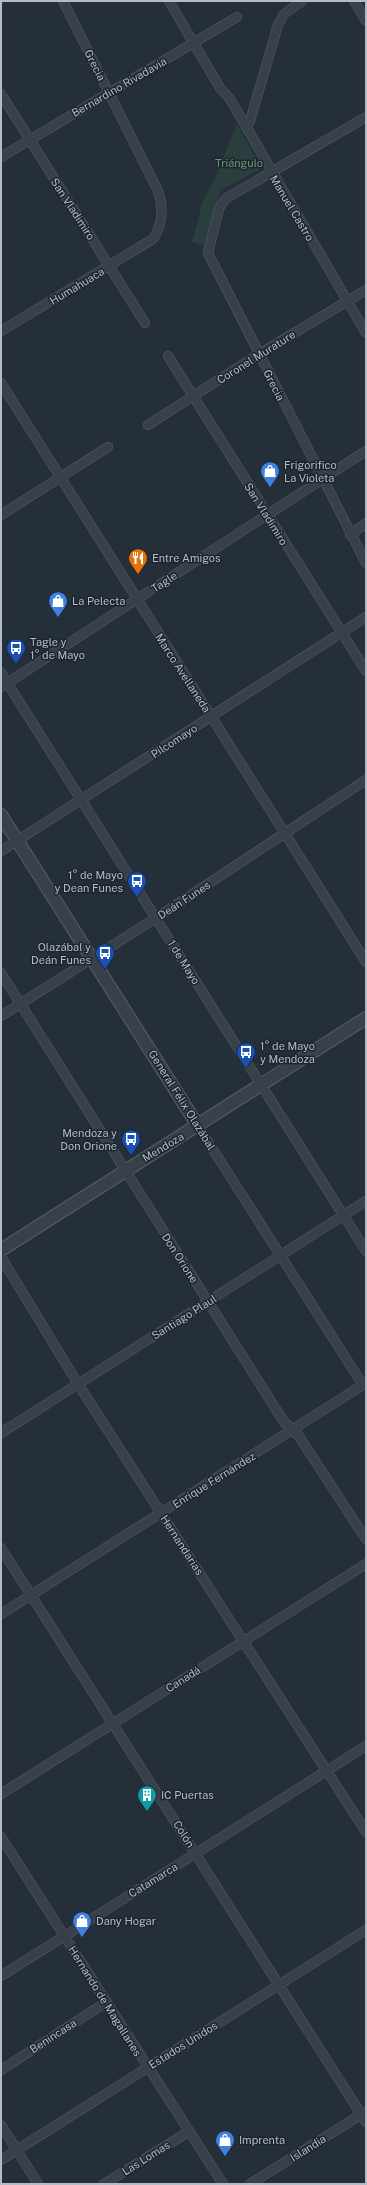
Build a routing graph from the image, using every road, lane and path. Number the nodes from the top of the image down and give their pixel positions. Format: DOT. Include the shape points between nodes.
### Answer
graph roads {
  1 [pos="63,1"];
  2 [pos="169,1"];
  3 [pos="302,1"];
  4 [pos="354,1"];
  5 [pos="236,18"];
  6 [pos="366,21"];
  7 [pos="194,43"];
  8 [pos="109,93"];
  9 [pos="1,94"];
  10 [pos="366,117"];
  11 [pos="246,127"];
  12 [pos="29,140"];
  13 [pos="1,157"];
  14 [pos="271,172"];
  15 [pos="153,239"];
  16 [pos="110,266"];
  17 [pos="366,290"];
  18 [pos="348,301"];
  19 [pos="145,323"];
  20 [pos="1,331"];
  21 [pos="366,333"];
  22 [pos="259,354"];
  23 [pos="168,356"];
  24 [pos="1,383"];
  25 [pos="192,396"];
  26 [pos="148,425"];
  27 [pos="108,447"];
  28 [pos="366,451"];
  29 [pos="59,477"];
  30 [pos="322,478"];
  31 [pos="1,515"];
  32 [pos="267,515"];
  33 [pos="366,524"];
  34 [pos="350,535"];
  35 [pos="366,563"];
  36 [pos="136,600"];
  37 [pos="366,617"];
  38 [pos="342,632"];
  39 [pos="366,671"];
  40 [pos="1,673"];
  41 [pos="4,685"];
  42 [pos="212,717"];
  43 [pos="366,780"];
  44 [pos="82,800"];
  45 [pos="1,815"];
  46 [pos="285,833"];
  47 [pos="17,841"];
  48 [pos="1,851"];
  49 [pos="156,918"];
  50 [pos="92,959"];
  51 [pos="366,962"];
  52 [pos="1,973"];
  53 [pos="20,1004"];
  54 [pos="1,1016"];
  55 [pos="366,1018"];
  56 [pos="261,1085"];
  57 [pos="198,1126"];
  58 [pos="124,1171"];
  59 [pos="366,1200"];
  60 [pos="343,1215"];
  61 [pos="1,1250"];
  62 [pos="366,1251"];
  63 [pos="280,1256"];
  64 [pos="1,1257"];
  65 [pos="209,1302"];
  66 [pos="78,1384"];
  67 [pos="364,1384"];
  68 [pos="292,1430"];
  69 [pos="1,1433"];
  70 [pos="161,1513"];
  71 [pos="366,1539"];
  72 [pos="1,1548"];
  73 [pos="366,1564"];
  74 [pos="30,1595"];
  75 [pos="1,1614"];
  76 [pos="245,1640"];
  77 [pos="114,1723"];
  78 [pos="366,1746"];
  79 [pos="327,1771"];
  80 [pos="1,1794"];
  81 [pos="366,1832"];
  82 [pos="1,1837"];
  83 [pos="196,1853"];
  84 [pos="366,1930"];
  85 [pos="64,1936"];
  86 [pos="1,1976"];
  87 [pos="280,1985"];
  88 [pos="105,2003"];
  89 [pos="147,2067"];
  90 [pos="1,2070"];
  91 [pos="364,2116"];
  92 [pos="1,2125"];
  93 [pos="188,2132"];
  94 [pos="16,2150"];
  95 [pos="1,2160"];
  96 [pos="38,2184"];
  97 [pos="104,2184"];
  98 [pos="222,2184"];
  99 [pos="250,2184"];
  1 -- 8 [label="street, Grecia"];
  2 -- 7 [label="street, Manuel Castro"];
  3 -- 11 [label="street" via="281,18"];
  4 -- 6 [label="street"];
  5 -- 7 [label="street, Bernardino Rivadavia"];
  7 -- 8 [label="street, Bernardino Rivadavia"];
  7 -- 11 [label="street, Manuel Castro"];
  8 -- 12 [label="street, Bernardino Rivadavia"];
  8 -- 15 [label="street, Grecia" via="160,196 162,211"];
  9 -- 12 [label="street, San Vladimiro"];
  10 -- 14 [label="street"];
  11 -- 14 [label="street, Manuel Castro"];
  12 -- 13 [label="street, Bernardino Rivadavia"];
  12 -- 16 [label="street, San Vladimiro"];
  14 -- 18 [label="street, Manuel Castro"];
  14 -- 22 [label="street, Grecia" via="223,202 208,253"];
  15 -- 16 [label="street, Humahuaca"];
  16 -- 19 [label="street, San Vladimiro"];
  16 -- 20 [label="street, Humahuaca"];
  17 -- 18 [label="street, Coronel Murature"];
  18 -- 21 [label="street, Manuel Castro"];
  18 -- 22 [label="street, Coronel Murature"];
  22 -- 25 [label="street, Coronel Murature"];
  22 -- 30 [label="street, Grecia"];
  23 -- 25 [label="street, San Vladimiro"];
  24 -- 29 [label="street, Marco Avellaneda"];
  25 -- 26 [label="street, Coronel Murature"];
  25 -- 32 [label="street, San Vladimiro"];
  27 -- 29 [label="street"];
  28 -- 30 [label="street, Tagle"];
  29 -- 31 [label="street"];
  29 -- 36 [label="street, Marco Avellaneda"];
  30 -- 32 [label="street, Tagle"];
  30 -- 34 [label="street, Grecia"];
  32 -- 36 [label="street, Tagle"];
  32 -- 38 [label="street, San Vladimiro"];
  33 -- 34 [label="street"];
  34 -- 35 [label="street, Grecia"];
  36 -- 41 [label="street, Tagle"];
  36 -- 42 [label="street, Marco Avellaneda"];
  37 -- 38 [label="street, Pilcomayo"];
  38 -- 39 [label="street, San Vladimiro"];
  38 -- 42 [label="street, Pilcomayo"];
  40 -- 41 [label="street, 1 de Mayo"];
  41 -- 44 [label="street, 1 de Mayo"];
  42 -- 44 [label="street, Pilcomayo"];
  42 -- 46 [label="street, Marco Avellaneda"];
  43 -- 46 [label="street, Deán Funes"];
  44 -- 47 [label="street, Pilcomayo"];
  44 -- 49 [label="street, 1 de Mayo"];
  45 -- 47 [label="street, General Félix Olazábal"];
  46 -- 49 [label="street, Deán Funes"];
  46 -- 51 [label="street, Marco Avellaneda"];
  47 -- 48 [label="street, Pilcomayo"];
  47 -- 50 [label="street, General Félix Olazábal"];
  49 -- 50 [label="street, Deán Funes"];
  49 -- 56 [label="street, 1 de Mayo"];
  50 -- 53 [label="street, Deán Funes"];
  50 -- 57 [label="street, General Félix Olazábal"];
  52 -- 53 [label="street, Don Orione"];
  53 -- 54 [label="street, Deán Funes"];
  53 -- 58 [label="street, Don Orione"];
  55 -- 56 [label="street, Mendoza"];
  56 -- 57 [label="street, Mendoza"];
  56 -- 60 [label="street, 1 de Mayo"];
  57 -- 58 [label="street, Mendoza"];
  57 -- 63 [label="street, General Félix Olazábal"];
  58 -- 61 [label="street, Mendoza"];
  58 -- 65 [label="street, Don Orione"];
  59 -- 60 [label="street, Santiago Plaul"];
  60 -- 62 [label="street, 1 de Mayo"];
  60 -- 63 [label="street, Santiago Plaul"];
  63 -- 65 [label="street, Santiago Plaul"];
  63 -- 67 [label="street, General Félix Olazábal"];
  64 -- 66 [label="street, Hernandarias"];
  65 -- 66 [label="street, Santiago Plaul"];
  65 -- 68 [label="street, Don Orione" via="284,1422"];
  66 -- 69 [label="street, Santiago Plaul"];
  66 -- 70 [label="street, Hernandarias"];
  67 -- 68 [label="street, Enrique Fernández"];
  68 -- 70 [label="street, Enrique Fernández"];
  68 -- 71 [label="street, Don Orione"];
  70 -- 74 [label="street, Enrique Fernández"];
  70 -- 76 [label="street, Hernandarias"];
  72 -- 74 [label="street, Colón"];
  73 -- 76 [label="street, Canadá"];
  74 -- 75 [label="street, Enrique Fernández"];
  74 -- 77 [label="street, Colón"];
  76 -- 77 [label="street, Canadá"];
  76 -- 79 [label="street, Hernandarias"];
  77 -- 80 [label="street, Canadá"];
  77 -- 83 [label="street, Colón"];
  78 -- 79 [label="street, Catamarca"];
  79 -- 81 [label="street, Hernandarias"];
  79 -- 83 [label="street, Catamarca"];
  82 -- 85 [label="street, Hernando de Magallanes"];
  83 -- 85 [label="street, Catamarca"];
  83 -- 87 [label="street, Colón"];
  84 -- 87 [label="street, Estados Unidos"];
  85 -- 86 [label="street, Catamarca"];
  85 -- 88 [label="street, Hernando de Magallanes"];
  87 -- 89 [label="street, Estados Unidos"];
  87 -- 91 [label="street, Colón"];
  88 -- 89 [label="street, Hernando de Magallanes"];
  88 -- 90 [label="street, Benincasa"];
  89 -- 93 [label="street, Hernando de Magallanes"];
  89 -- 94 [label="street, Estados Unidos"];
  91 -- 99 [label="street, Islandia"];
  92 -- 94 [label="street"];
  93 -- 97 [label="street, Las Lomas"];
  93 -- 98 [label="street, Hernando de Magallanes"];
  94 -- 95 [label="street, Estados Unidos"];
  94 -- 96 [label="street"];
}
